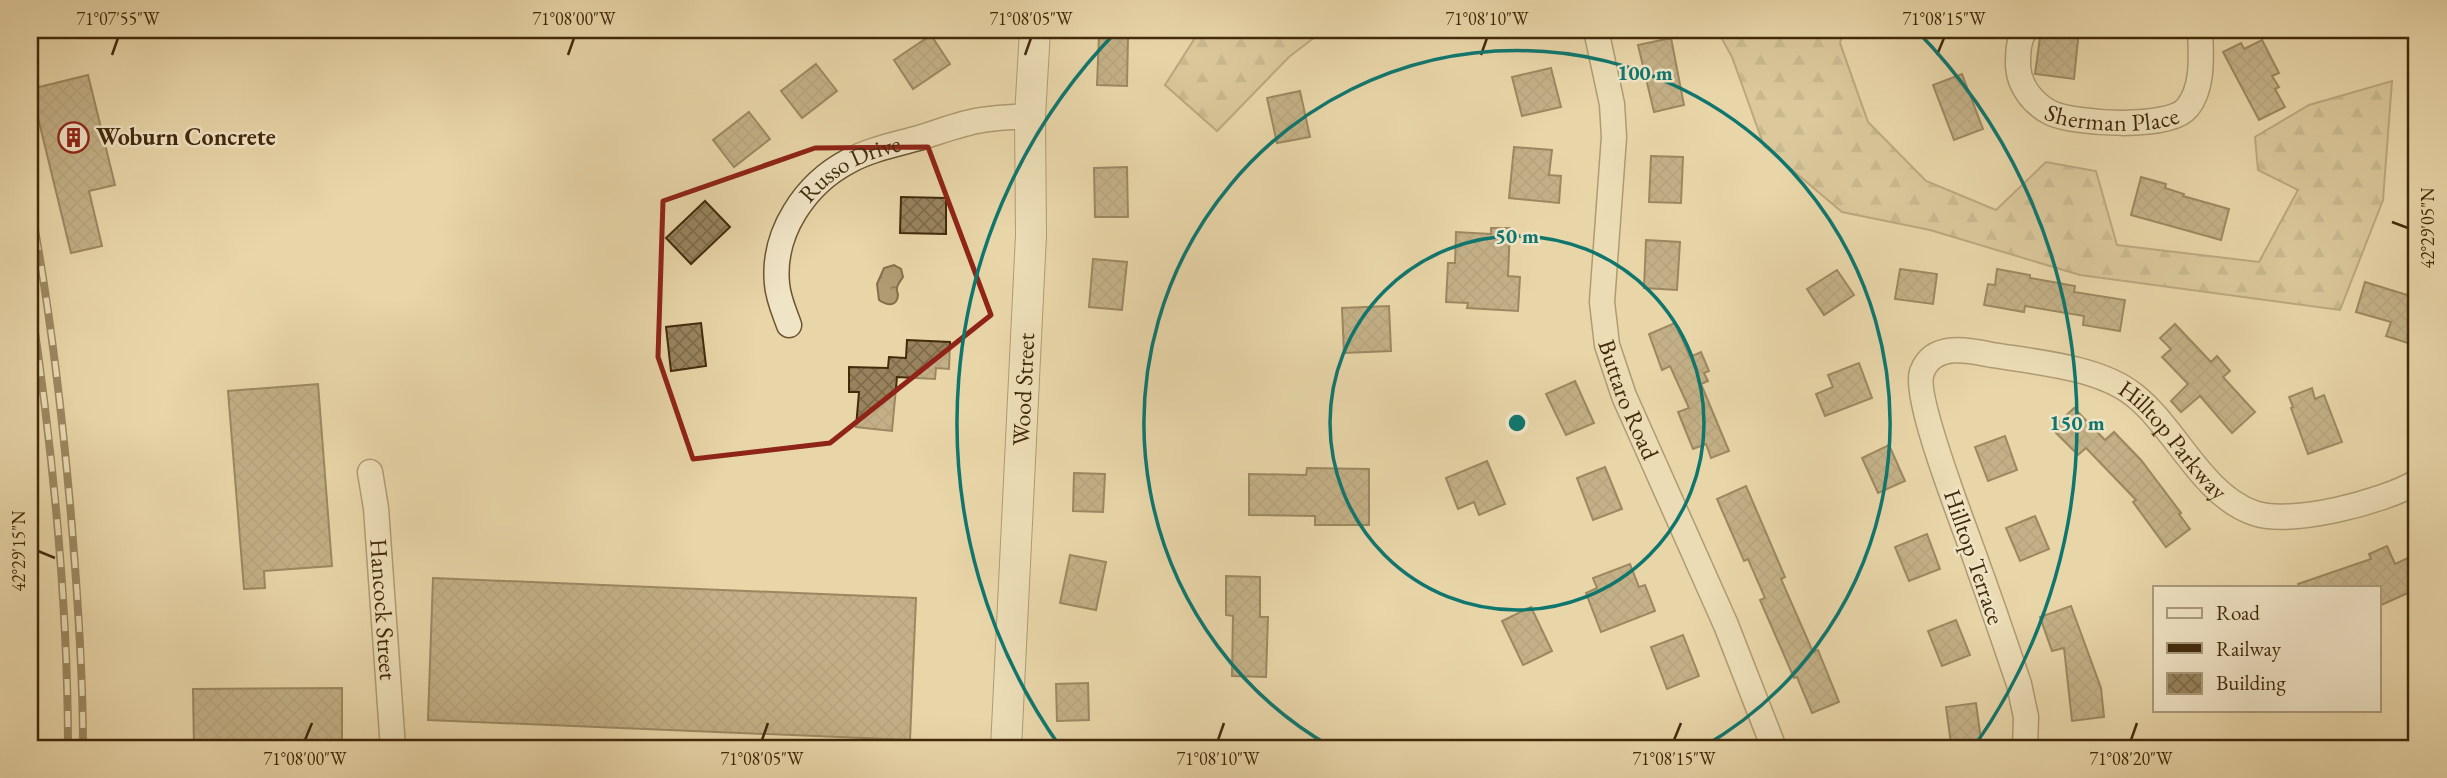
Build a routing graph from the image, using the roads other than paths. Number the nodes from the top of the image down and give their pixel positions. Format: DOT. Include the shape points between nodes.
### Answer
graph roads {
  1 [pos="1035,30"];
  2 [pos="1596,30"];
  3 [pos="2025,30"];
  4 [pos="2200,30"];
  5 [pos="1030,116"];
  6 [pos="789,325"];
  7 [pos="1925,366"];
  8 [pos="370,472"];
  9 [pos="2417,482"];
  10 [pos="393,748"];
  11 [pos="1006,748"];
  12 [pos="1774,748"];
  13 [pos="2025,748"];
  1 -- 5 [label="street, Wood Street"];
  2 -- 12 [label="street, Buttaro Road" via="1612,104 1614,137 1602,302 1605,338 1624,396 1726,625"];
  3 -- 4 [label="street, Sherman Place" via="2018,54 2019,73 2038,104 2061,116 2124,122 2164,120 2186,110 2199,73"];
  5 -- 6 [label="street, Russo Drive" via="981,120 863,154 817,184 799,204 778,255 777,283"];
  5 -- 11 [label="street, Wood Street" via="1031,235"];
  7 -- 9 [label="street, Hilltop Parkway" via="1941,352 1963,350 2061,367 2116,384 2150,410 2220,492 2242,508 2272,518 2334,510"];
  7 -- 13 [label="street, Hilltop Terrace" via="1920,385 1937,451 2019,684 2026,717"];
  8 -- 10 [label="street, Hancock Street"];
}
